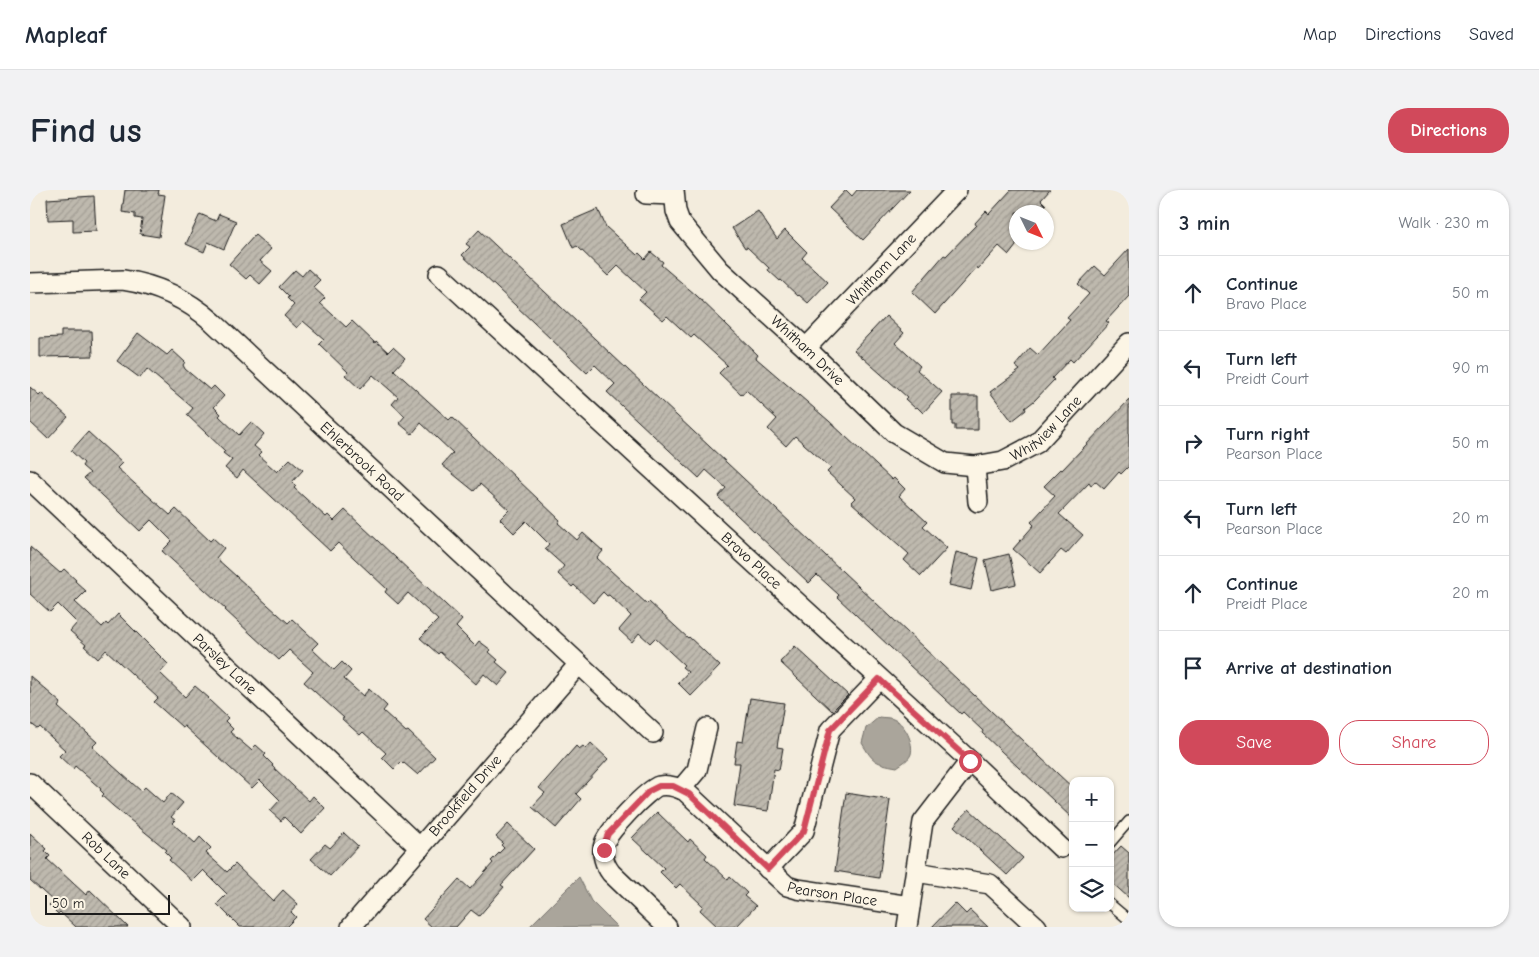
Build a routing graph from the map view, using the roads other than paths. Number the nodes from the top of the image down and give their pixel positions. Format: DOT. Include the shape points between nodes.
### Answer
graph roads {
  1 [pos="957,190"];
  2 [pos="674,192"];
  3 [pos="646,194"];
  4 [pos="439,274"];
  5 [pos="30,283"];
  6 [pos="1129,344"];
  7 [pos="806,348"];
  8 [pos="975,466"];
  9 [pos="30,480"];
  10 [pos="978,502"];
  11 [pos="579,664"];
  12 [pos="879,679"];
  13 [pos="707,728"];
  14 [pos="653,734"];
  15 [pos="970,761"];
  16 [pos="30,783"];
  17 [pos="681,789"];
  18 [pos="1129,821"];
  19 [pos="1114,838"];
  20 [pos="420,848"];
  21 [pos="1061,848"];
  22 [pos="768,869"];
  23 [pos="916,872"];
  24 [pos="910,906"];
  25 [pos="1114,907"];
  26 [pos="1129,920"];
  27 [pos="182,927"];
  28 [pos="351,927"];
  29 [pos="667,927"];
  30 [pos="907,927"];
  31 [pos="1037,927"];
  1 -- 7 [label="street, Whitham Lane"];
  2 -- 3 [label="street"];
  2 -- 7 [label="street, Whitham Drive" via="680,222 720,270"];
  4 -- 12 [label="street, Bravo Place"];
  5 -- 11 [label="street, Ehlerbrook Road" via="123,280 160,290 194,307"];
  6 -- 8 [label="street, Whitview Lane" via="1038,443 1003,461"];
  7 -- 8 [label="street, Whitham Drive" via="894,433 945,463"];
  8 -- 10 [label="street"];
  9 -- 20 [label="street, Parsley Lane"];
  11 -- 14 [label="street, Ehlerbrook Road"];
  11 -- 20 [label="street, Brookfield Drive"];
  12 -- 15 [label="street, Bravo Place"];
  12 -- 22 [label="street" via="830,730 804,831"];
  13 -- 17 [label="street" via="697,770"];
  15 -- 21 [label="street, Bravo Place"];
  15 -- 23 [label="street" via="923,822"];
  16 -- 27 [label="street, Rob Lane"];
  17 -- 22 [label="street, Pearson Place"];
  17 -- 29 [label="street" via="659,786 649,791 608,834 604,844 605,864 614,877"];
  18 -- 19 [label="lane"];
  20 -- 28 [label="street, Brookfield Drive"];
  22 -- 24 [label="street, Pearson Place" via="793,888"];
  23 -- 24 [label="street"];
  23 -- 31 [label="street" via="990,884"];
  24 -- 30 [label="street"];
  25 -- 26 [label="lane"];
}
